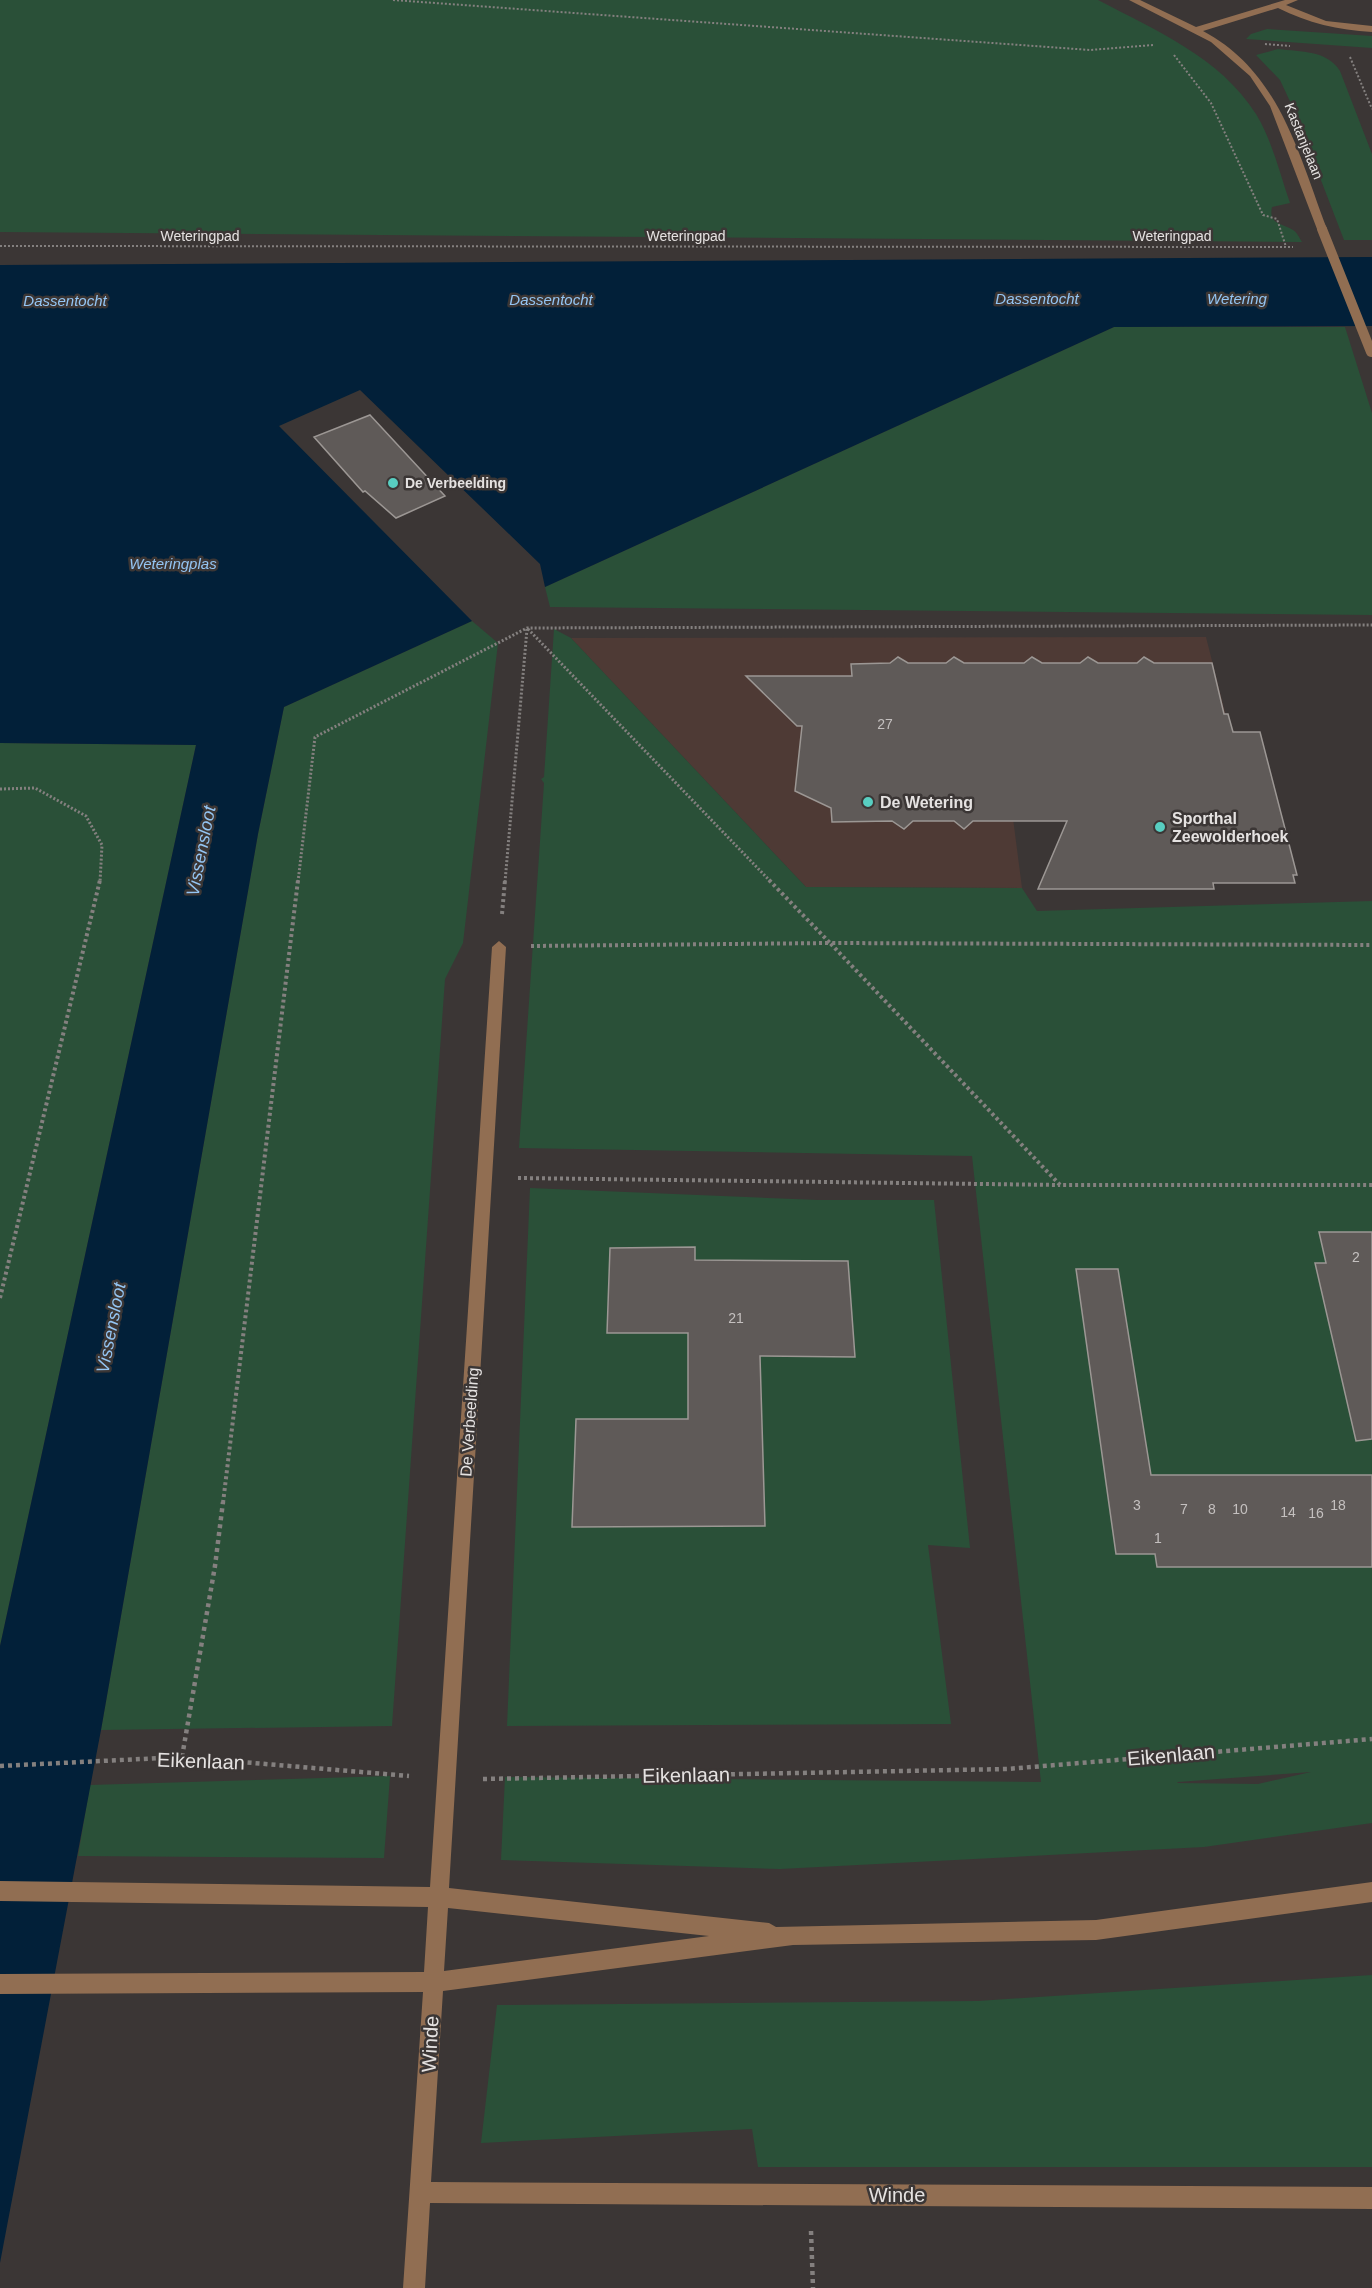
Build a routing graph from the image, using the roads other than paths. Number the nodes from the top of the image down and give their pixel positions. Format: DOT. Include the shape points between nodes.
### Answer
graph roads {
  1 [pos="1133,0"];
  2 [pos="1294,0"];
  3 [pos="1281,6"];
  4 [pos="1372,29"];
  5 [pos="1196,30"];
  6 [pos="1372,353"];
  7 [pos="499,947"];
  8 [pos="0,1891"];
  9 [pos="1372,1892"];
  10 [pos="440,1897"];
  11 [pos="793,1935"];
  12 [pos="433,1982"];
  13 [pos="0,1984"];
  14 [pos="422,2192"];
  15 [pos="1372,2198"];
  16 [pos="414,2288"];
  1 -- 5 [label="street, Kastanjelaan"];
  2 -- 3 [label="street"];
  3 -- 4 [label="street" via="1312,21"];
  3 -- 5 [label="street"];
  5 -- 6 [label="street, Kastanjelaan, bridge" via="1214,40 1253,74 1275,106"];
  7 -- 10 [label="street, De Verbeelding"];
  8 -- 10 [label="street"];
  9 -- 11 [label="street" via="1096,1929"];
  10 -- 11 [label="street"];
  10 -- 12 [label="street, Winde"];
  11 -- 12 [label="street"];
  12 -- 13 [label="street"];
  12 -- 14 [label="street, Winde"];
  14 -- 15 [label="street, Winde"];
  14 -- 16 [label="street, Winde"];
}
